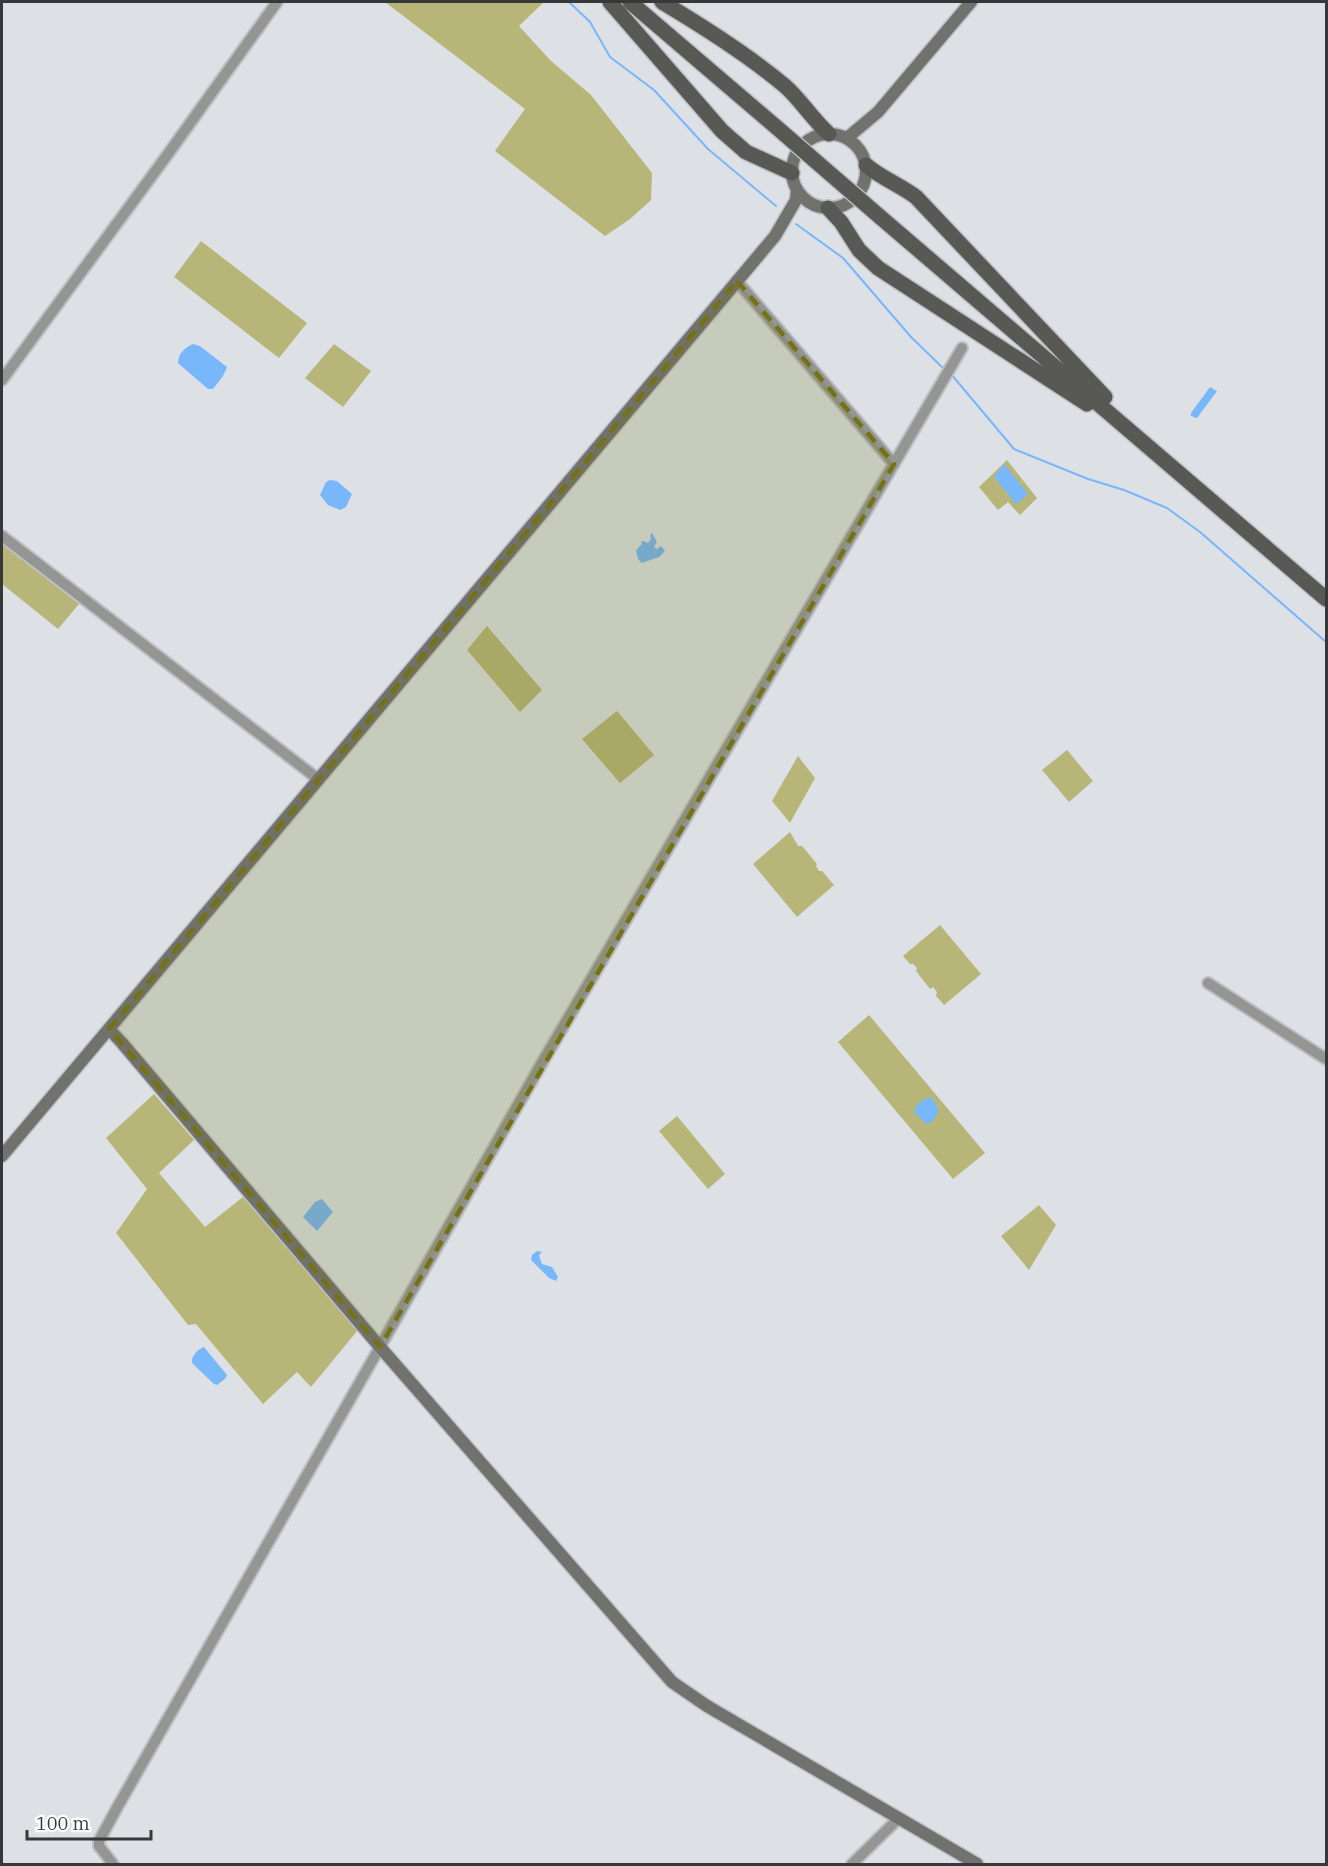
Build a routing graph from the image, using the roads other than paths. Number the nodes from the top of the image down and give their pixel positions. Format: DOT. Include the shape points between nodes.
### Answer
graph roads {
  1 [pos="277,2"];
  2 [pos="610,2"];
  3 [pos="630,2"];
  4 [pos="662,2"];
  5 [pos="971,2"];
  6 [pos="878,112"];
  7 [pos="829,134"];
  8 [pos="847,138"];
  9 [pos="859,149"];
  10 [pos="866,165"];
  11 [pos="792,173"];
  12 [pos="797,189"];
  13 [pos="822,207"];
  14 [pos="775,236"];
  15 [pos="737,281"];
  16 [pos="962,348"];
  17 [pos="2,380"];
  18 [pos="1139,438"];
  19 [pos="894,464"];
  20 [pos="2,536"];
  21 [pos="1326,599"];
  22 [pos="318,779"];
  23 [pos="1208,983"];
  24 [pos="109,1029"];
  25 [pos="1326,1059"];
  26 [pos="2,1156"];
  27 [pos="381,1347"];
  28 [pos="899,1818"];
  29 [pos="113,1864"];
  30 [pos="852,1864"];
  31 [pos="977,1864"];
  1 -- 17 [label="street"];
  2 -- 11 [label="main road" via="722,131 746,152"];
  3 -- 18 [label="main road, bridge"];
  4 -- 7 [label="main road" via="715,34 784,86"];
  5 -- 6 [label="main road"];
  6 -- 8 [label="main road"];
  6 -- 9 [label="main road"];
  7 -- 8 [label="main road"];
  7 -- 11 [label="main road" via="806,141 793,161"];
  8 -- 9 [label="main road"];
  9 -- 10 [label="main road"];
  10 -- 13 [label="main road" via="860,192 846,204"];
  10 -- 18 [label="main road" via="929,210"];
  11 -- 12 [label="main road"];
  12 -- 13 [label="main road" via="805,199"];
  12 -- 14 [label="main road" via="796,200"];
  13 -- 14 [label="main road" via="806,208"];
  13 -- 18 [label="main road" via="834,213 878,268"];
  14 -- 15 [label="main road"];
  15 -- 19 [label="street"];
  15 -- 22 [label="main road"];
  16 -- 19 [label="street"];
  18 -- 21 [label="main road"];
  19 -- 27 [label="street" via="694,801"];
  20 -- 22 [label="street"];
  22 -- 24 [label="main road"];
  23 -- 25 [label="street"];
  24 -- 26 [label="main road"];
  24 -- 27 [label="main road"];
  27 -- 28 [label="main road" via="672,1682"];
  27 -- 29 [label="street" via="99,1841"];
  28 -- 30 [label="street"];
  28 -- 31 [label="main road"];
}
